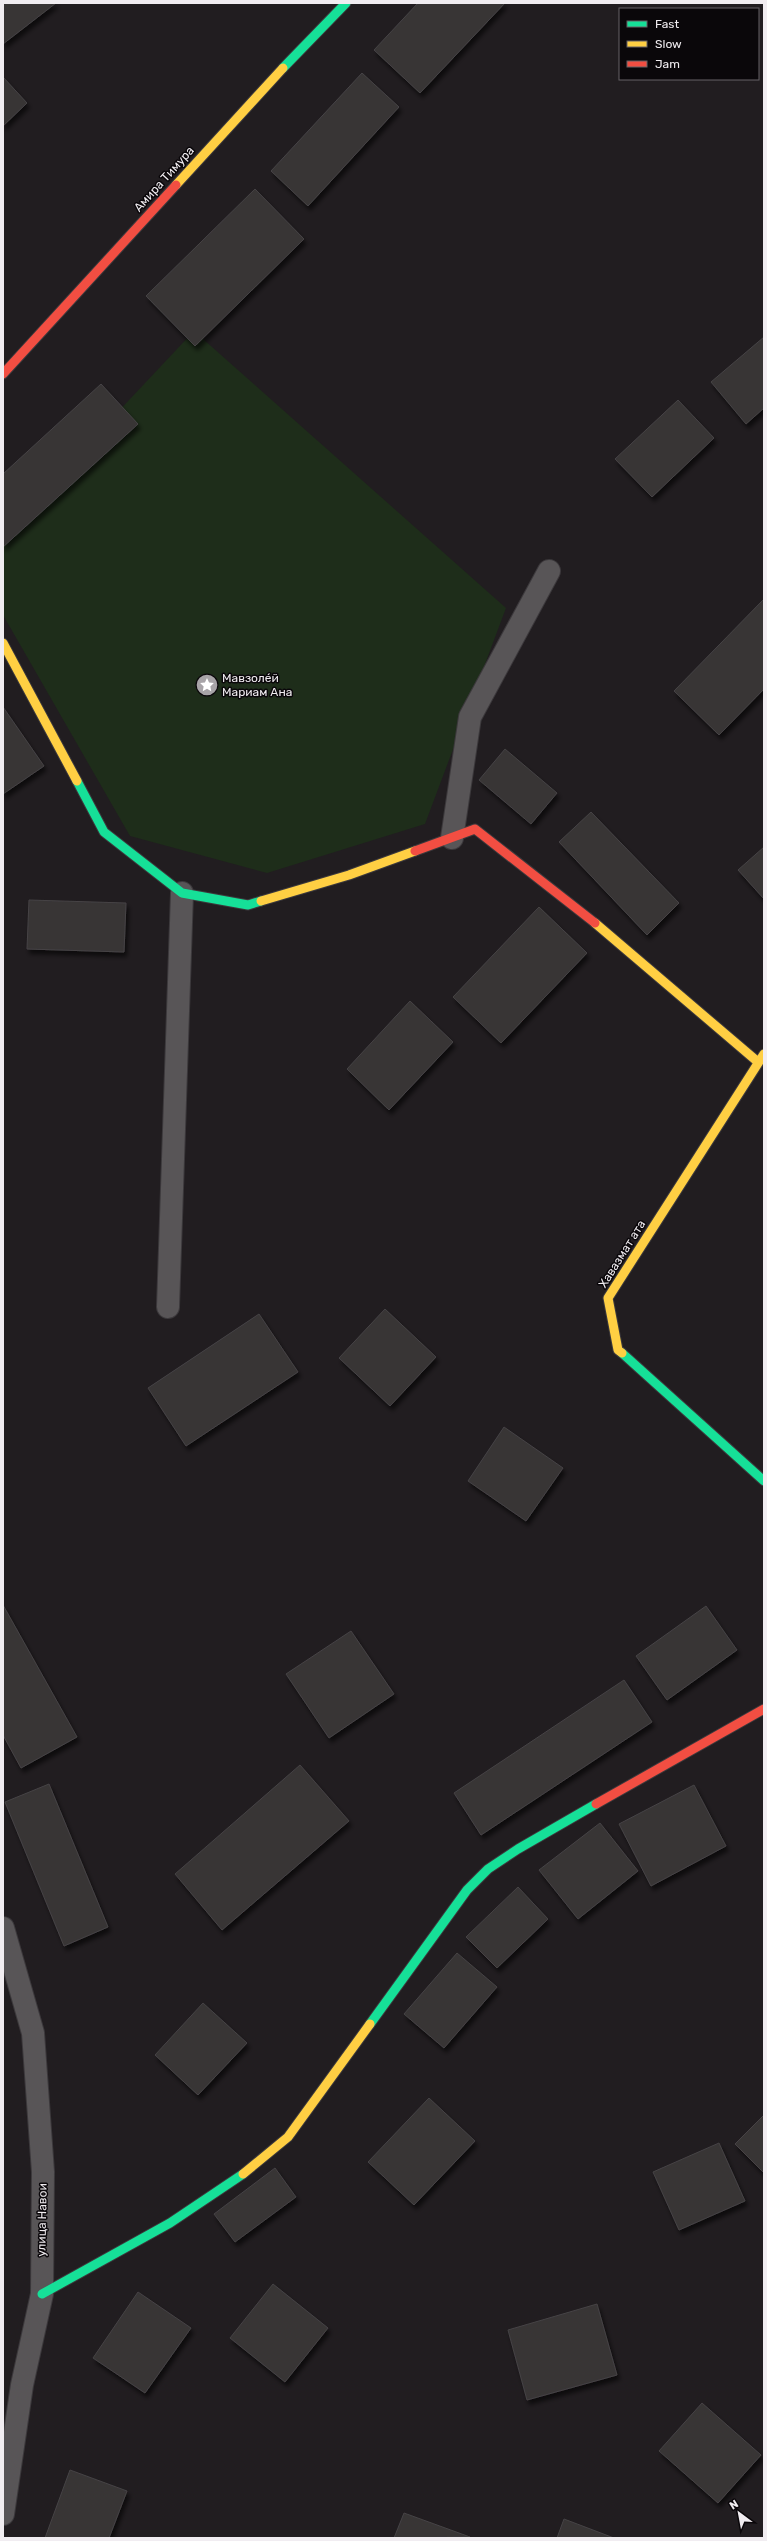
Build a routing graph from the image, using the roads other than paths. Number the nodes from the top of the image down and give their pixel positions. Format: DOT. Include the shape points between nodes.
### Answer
graph roads {
  1 [pos="346,3"];
  2 [pos="3,374"];
  3 [pos="549,571"];
  4 [pos="3,643"];
  5 [pos="452,838"];
  6 [pos="182,893"];
  7 [pos="764,1054"];
  8 [pos="758,1062"];
  9 [pos="168,1307"];
  10 [pos="764,1481"];
  11 [pos="764,1709"];
  12 [pos="3,1928"];
  13 [pos="42,2294"];
  14 [pos="3,2514"];
  1 -- 2 [label="street, Амира Тимура" via="258,94"];
  3 -- 5 [label="street" via="470,717"];
  4 -- 6 [label="street" via="104,832"];
  5 -- 6 [label="street" via="349,876 248,905"];
  5 -- 8 [label="street" via="475,829 581,911"];
  6 -- 9 [label="street"];
  7 -- 8 [label="street, Хавазмат ата"];
  8 -- 10 [label="street, Хавазмат ата" via="608,1298 618,1350"];
  11 -- 13 [label="street" via="488,1869 467,1890 288,2137 263,2160 156,2232"];
  12 -- 13 [label="street, улица Навои" via="33,2033 43,2172"];
  13 -- 14 [label="street, улица Навои" via="22,2384"];
}
